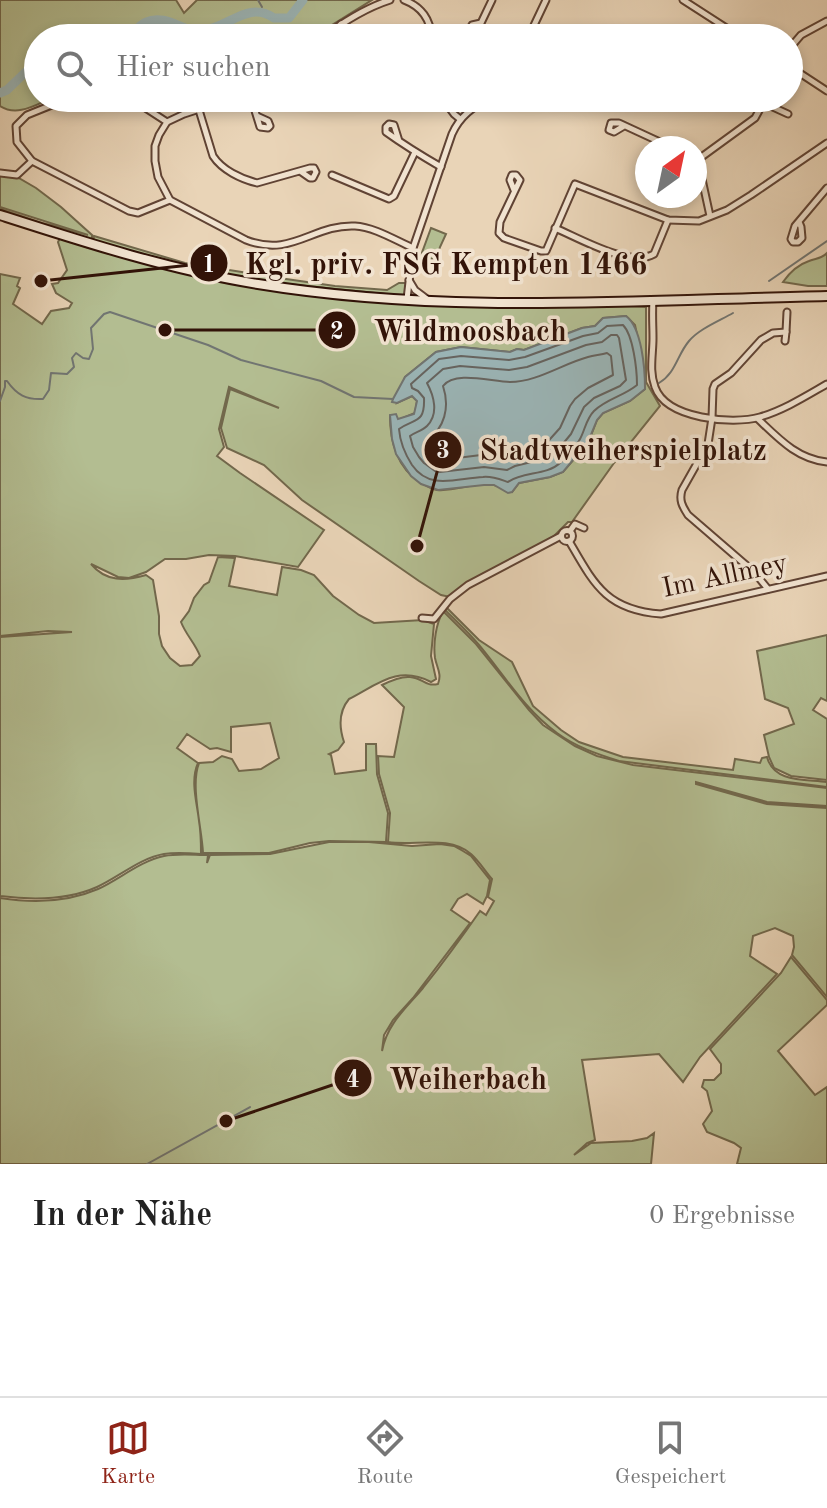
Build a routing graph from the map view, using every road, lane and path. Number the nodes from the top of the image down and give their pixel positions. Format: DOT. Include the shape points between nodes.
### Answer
graph roads {
  1 [pos="390,0"];
  2 [pos="404,0"];
  3 [pos="492,0"];
  4 [pos="546,0"];
  5 [pos="683,0"];
  6 [pos="827,21"];
  7 [pos="481,23"];
  8 [pos="341,24"];
  9 [pos="429,24"];
  10 [pos="535,24"];
  11 [pos="720,24"];
  12 [pos="803,34"];
  13 [pos="803,75"];
  14 [pos="827,91"];
  15 [pos="34,112"];
  16 [pos="152,112"];
  17 [pos="193,112"];
  18 [pos="200,112"];
  19 [pos="256,112"];
  20 [pos="454,112"];
  21 [pos="468,112"];
  22 [pos="758,112"];
  23 [pos="785,112"];
  24 [pos="788,114"];
  25 [pos="257,116"];
  26 [pos="460,119"];
  27 [pos="167,122"];
  28 [pos="624,126"];
  29 [pos="646,136"];
  30 [pos="399,141"];
  31 [pos="827,143"];
  32 [pos="415,152"];
  33 [pos="707,153"];
  34 [pos="32,161"];
  35 [pos="441,167"];
  36 [pos="300,171"];
  37 [pos="0,173"];
  38 [pos="332,175"];
  39 [pos="827,188"];
  40 [pos="514,190"];
  41 [pos="170,200"];
  42 [pos="707,202"];
  43 [pos="0,215"];
  44 [pos="710,216"];
  45 [pos="668,220"];
  46 [pos="799,222"];
  47 [pos="555,228"];
  48 [pos="413,248"];
  49 [pos="409,279"];
  50 [pos="827,296"];
  51 [pos="407,299"];
  52 [pos="430,301"];
  53 [pos="653,301"];
  54 [pos="787,312"];
  55 [pos="786,332"];
  56 [pos="785,341"];
  57 [pos="827,384"];
  58 [pos="712,418"];
  59 [pos="758,419"];
  60 [pos="827,462"];
  61 [pos="584,528"];
  62 [pos="570,531"];
  63 [pos="561,536"];
  64 [pos="569,541"];
  65 [pos="827,576"];
  66 [pos="768,589"];
  67 [pos="422,618"];
  1 -- 8 [label="street"];
  2 -- 9 [label="street" via="415,5"];
  3 -- 7 [label="street"];
  4 -- 10 [label="street"];
  5 -- 11 [label="street"];
  6 -- 12 [label="street"];
  13 -- 14 [label="street"];
  15 -- 34 [label="street" via="16,126 17,142"];
  16 -- 27 [label="street"];
  17 -- 27 [label="street"];
  18 -- 36 [label="street" via="213,156 225,169 257,183"];
  19 -- 25 [label="street"];
  20 -- 26 [label="street"];
  21 -- 26 [label="street"];
  22 -- 33 [label="street"];
  23 -- 24 [label="street"];
  26 -- 35 [label="street"];
  27 -- 41 [label="street" via="155,146 155,161"];
  28 -- 29 [label="street"];
  30 -- 32 [label="street"];
  31 -- 44 [label="street"];
  32 -- 35 [label="street"];
  32 -- 38 [label="street" via="389,199"];
  34 -- 37 [label="street" via="17,175"];
  34 -- 41 [label="street" via="129,211 138,213"];
  35 -- 48 [label="street"];
  39 -- 46 [label="street"];
  40 -- 47 [label="street" via="498,226 504,238 546,251"];
  41 -- 48 [label="street" via="259,245 285,245 357,226"];
  42 -- 44 [label="street"];
  43 -- 51 [label="main road" via="220,277"];
  44 -- 45 [label="street"];
  45 -- 47 [label="street" via="654,254 643,258 623,256"];
  45 -- 47 [label="street" via="579,184 573,185"];
  48 -- 49 [label="street"];
  49 -- 51 [label="street"];
  49 -- 52 [label="street"];
  50 -- 53 [label="main road"];
  51 -- 52 [label="main road"];
  52 -- 53 [label="main road"];
  53 -- 58 [label="street" via="654,384 676,409"];
  54 -- 55 [label="street"];
  55 -- 56 [label="street"];
  55 -- 58 [label="street" via="761,340 715,384"];
  57 -- 59 [label="street"];
  58 -- 59 [label="street"];
  58 -- 66 [label="street" via="708,444 682,490 682,506"];
  59 -- 60 [label="street" via="799,454"];
  61 -- 62 [label="street" via="575,524"];
  62 -- 63 [label="street"];
  62 -- 64 [label="street"];
  63 -- 64 [label="street, Im Allmey"];
  63 -- 67 [label="street" via="468,585 434,619"];
  64 -- 66 [label="street, Im Allmey" via="603,593 642,612 661,614"];
  65 -- 66 [label="street, Im Allmey"];
}
